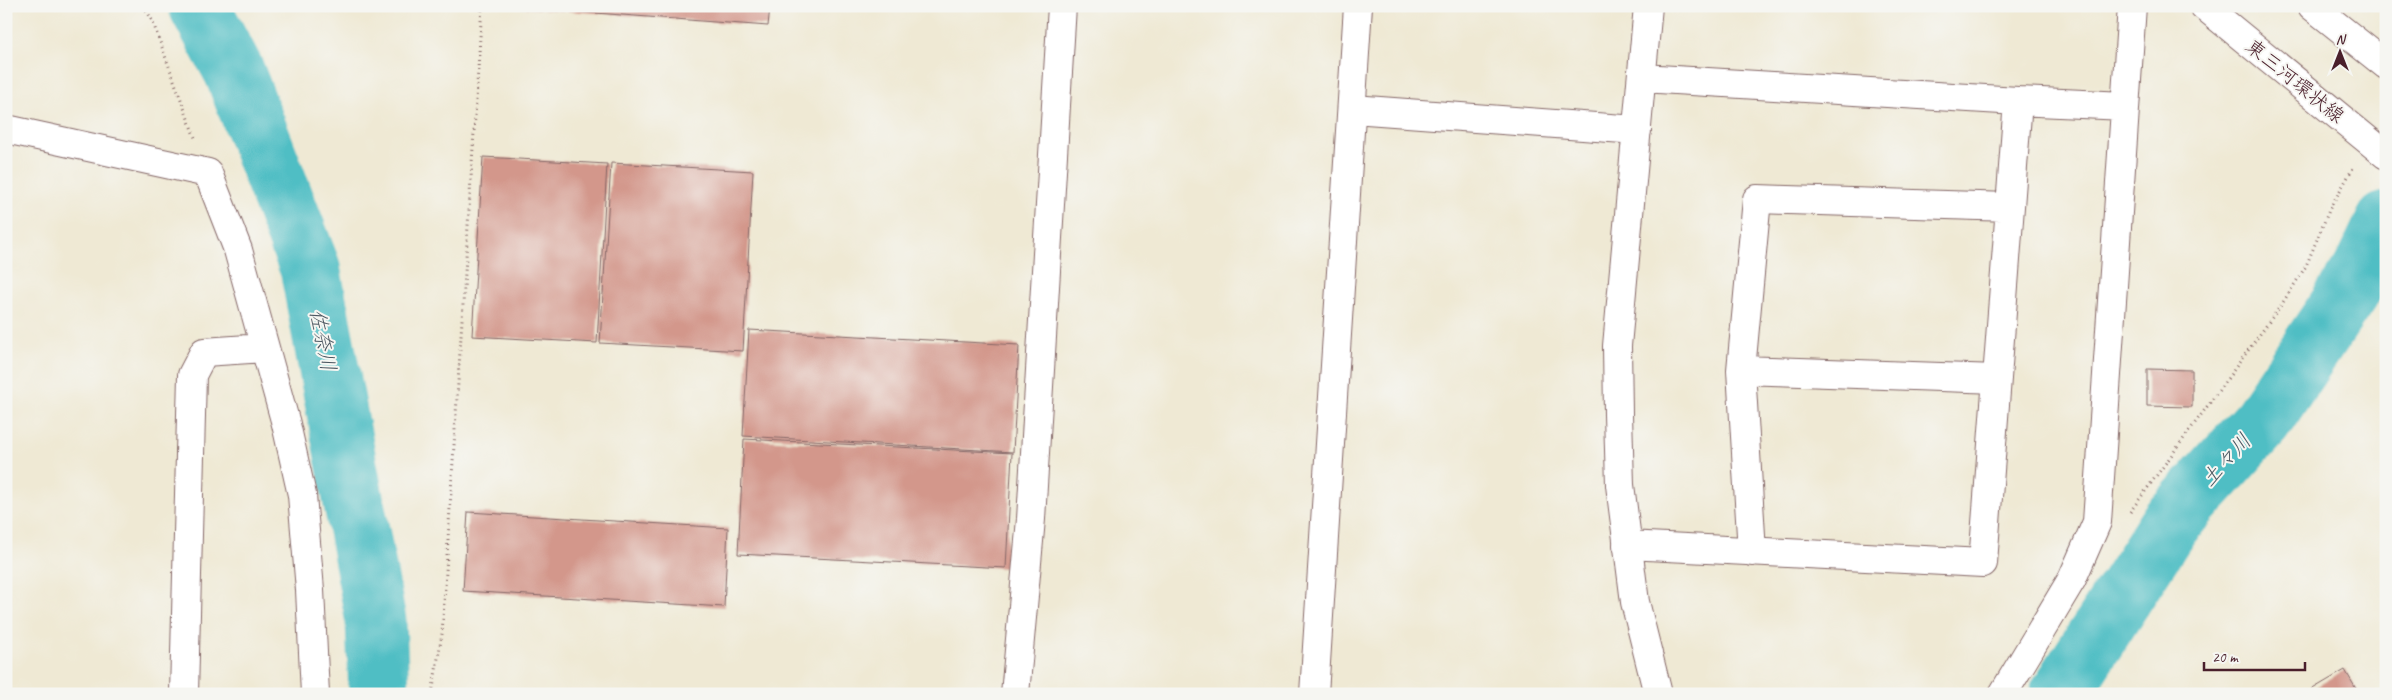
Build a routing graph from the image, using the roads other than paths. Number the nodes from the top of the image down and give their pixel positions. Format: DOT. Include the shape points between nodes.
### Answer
graph roads {
  1 [pos="1062,6"];
  2 [pos="1358,6"];
  3 [pos="1648,6"];
  4 [pos="2132,6"];
  5 [pos="2204,6"];
  6 [pos="2312,6"];
  7 [pos="2386,65"];
  8 [pos="1642,78"];
  9 [pos="2018,101"];
  10 [pos="2125,106"];
  11 [pos="1353,109"];
  12 [pos="6,129"];
  13 [pos="1637,130"];
  14 [pos="2378,149"];
  15 [pos="2010,207"];
  16 [pos="264,348"];
  17 [pos="1741,370"];
  18 [pos="1996,379"];
  19 [pos="1627,545"];
  20 [pos="1752,552"];
  21 [pos="184,694"];
  22 [pos="315,694"];
  23 [pos="1015,694"];
  24 [pos="1314,694"];
  25 [pos="1658,694"];
  26 [pos="2003,694"];
  1 -- 23 [label="street" via="1031,519"];
  2 -- 11 [label="street"];
  3 -- 8 [label="street"];
  4 -- 10 [label="street"];
  5 -- 14 [label="street, 東三河環状線"];
  6 -- 7 [label="street"];
  8 -- 9 [label="street"];
  8 -- 13 [label="street"];
  9 -- 10 [label="street"];
  9 -- 15 [label="street"];
  10 -- 26 [label="street" via="2096,522 2072,579"];
  11 -- 13 [label="street"];
  11 -- 24 [label="street"];
  12 -- 16 [label="street" via="208,173 238,250"];
  13 -- 19 [label="street" via="1617,346 1620,485"];
  15 -- 17 [label="street" via="1757,199"];
  15 -- 18 [label="street"];
  16 -- 21 [label="street" via="204,352 192,376"];
  16 -- 22 [label="street" via="302,495"];
  17 -- 18 [label="street"];
  17 -- 20 [label="street"];
  18 -- 20 [label="street" via="1983,563"];
  19 -- 20 [label="street"];
  19 -- 25 [label="street" via="1635,602"];
}
